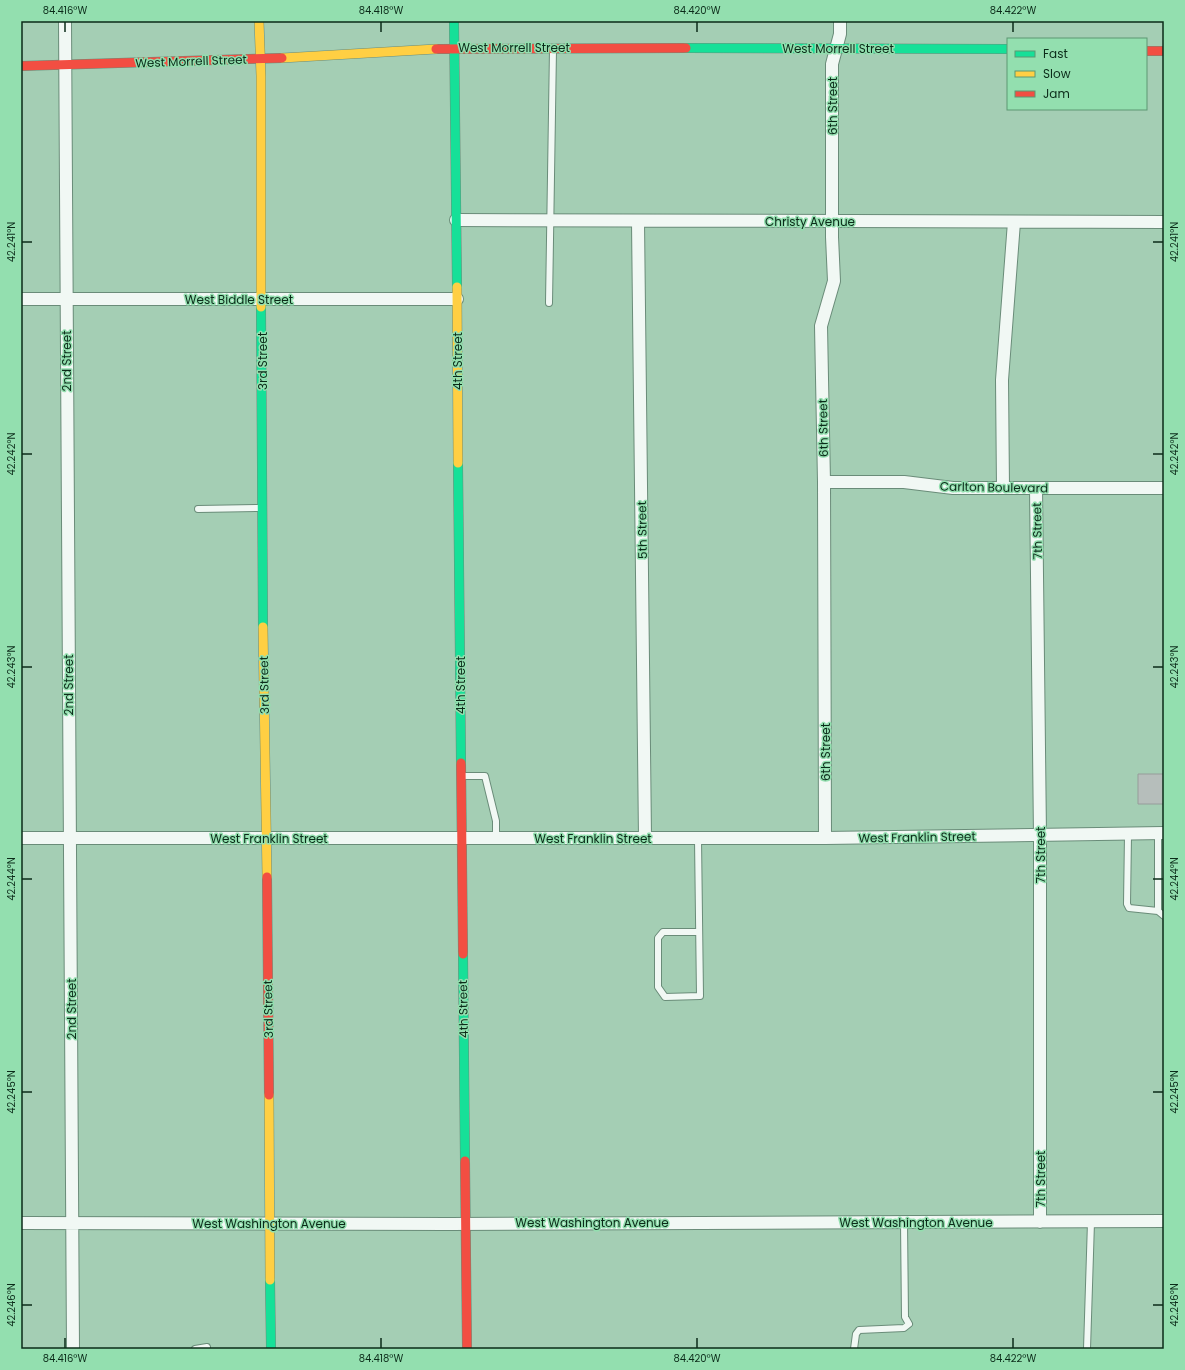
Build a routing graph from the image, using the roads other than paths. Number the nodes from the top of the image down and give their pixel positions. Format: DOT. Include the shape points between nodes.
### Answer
graph roads {
  1 [pos="65,21"];
  2 [pos="260,21"];
  3 [pos="454,21"];
  4 [pos="840,21"];
  5 [pos="553,47"];
  6 [pos="454,48"];
  7 [pos="836,48"];
  8 [pos="1007,49"];
  9 [pos="1147,51"];
  10 [pos="1164,51"];
  11 [pos="260,59"];
  12 [pos="65,65"];
  13 [pos="21,66"];
  14 [pos="456,220"];
  15 [pos="552,221"];
  16 [pos="833,221"];
  17 [pos="638,222"];
  18 [pos="1014,222"];
  19 [pos="1164,222"];
  20 [pos="21,298"];
  21 [pos="262,298"];
  22 [pos="66,299"];
  23 [pos="457,299"];
  24 [pos="549,303"];
  25 [pos="824,482"];
  26 [pos="1003,488"];
  27 [pos="1036,488"];
  28 [pos="1164,488"];
  29 [pos="261,508"];
  30 [pos="198,509"];
  31 [pos="461,776"];
  32 [pos="1161,833"];
  33 [pos="1128,835"];
  34 [pos="1040,836"];
  35 [pos="267,837"];
  36 [pos="21,838"];
  37 [pos="69,838"];
  38 [pos="645,838"];
  39 [pos="825,838"];
  40 [pos="462,839"];
  41 [pos="496,839"];
  42 [pos="698,839"];
  43 [pos="1158,911"];
  44 [pos="1164,916"];
  45 [pos="699,932"];
  46 [pos="1164,1221"];
  47 [pos="904,1222"];
  48 [pos="1040,1222"];
  49 [pos="1091,1222"];
  50 [pos="21,1223"];
  51 [pos="72,1223"];
  52 [pos="270,1223"];
  53 [pos="466,1223"];
  54 [pos="208,1347"];
  55 [pos="73,1349"];
  56 [pos="195,1349"];
  57 [pos="271,1349"];
  58 [pos="467,1349"];
  59 [pos="854,1349"];
  60 [pos="1087,1349"];
  1 -- 12 [label="street, 2nd Street"];
  2 -- 11 [label="street, 3rd Street"];
  3 -- 6 [label="street, 4th Street"];
  4 -- 7 [label="street, 6th Street"];
  5 -- 6 [label="street, West Morrell Street"];
  5 -- 7 [label="street, West Morrell Street"];
  5 -- 15 [label="lane"];
  6 -- 11 [label="street, West Morrell Street"];
  6 -- 14 [label="street, 4th Street"];
  7 -- 8 [label="street, West Morrell Street"];
  7 -- 16 [label="street, 6th Street" via="832,64"];
  9 -- 10 [label="street"];
  11 -- 12 [label="street, West Morrell Street"];
  11 -- 21 [label="street, 3rd Street"];
  12 -- 13 [label="street, West Morrell Street"];
  12 -- 22 [label="street, 2nd Street"];
  14 -- 15 [label="street, Christy Avenue"];
  14 -- 23 [label="street, 4th Street"];
  15 -- 17 [label="street, Christy Avenue"];
  15 -- 24 [label="lane"];
  16 -- 17 [label="street, Christy Avenue"];
  16 -- 18 [label="street, Christy Avenue"];
  16 -- 25 [label="street, 6th Street" via="834,281 821,326"];
  17 -- 38 [label="street, 5th Street"];
  18 -- 19 [label="street, Christy Avenue"];
  18 -- 26 [label="street" via="1002,380"];
  20 -- 22 [label="street, West Biddle Street"];
  21 -- 22 [label="street, West Biddle Street"];
  21 -- 23 [label="street, West Biddle Street"];
  21 -- 29 [label="street, 3rd Street"];
  22 -- 37 [label="street, 2nd Street"];
  23 -- 31 [label="street, 4th Street"];
  25 -- 26 [label="street, Carlton Boulevard" via="904,482 953,488"];
  25 -- 39 [label="street, 6th Street"];
  26 -- 27 [label="street, Carlton Boulevard"];
  27 -- 28 [label="street, Carlton Boulevard"];
  27 -- 34 [label="street, 7th Street"];
  29 -- 30 [label="lane"];
  29 -- 35 [label="street, 3rd Street"];
  31 -- 40 [label="street, 4th Street"];
  31 -- 41 [label="lane" via="485,776 496,821"];
  32 -- 33 [label="street, West Franklin Street"];
  32 -- 43 [label="lane"];
  33 -- 34 [label="street, West Franklin Street"];
  33 -- 43 [label="lane" via="1127,904 1129,908"];
  34 -- 39 [label="street, West Franklin Street"];
  34 -- 48 [label="street, 7th Street"];
  35 -- 37 [label="street, West Franklin Street"];
  35 -- 40 [label="street, West Franklin Street"];
  35 -- 52 [label="street, 3rd Street"];
  36 -- 37 [label="street, West Franklin Street"];
  37 -- 51 [label="street, 2nd Street"];
  38 -- 41 [label="street, West Franklin Street"];
  38 -- 42 [label="street, West Franklin Street"];
  39 -- 42 [label="street, West Franklin Street"];
  40 -- 41 [label="street, West Franklin Street"];
  40 -- 53 [label="street, 4th Street"];
  42 -- 45 [label="lane"];
  43 -- 44 [label="lane"];
  45 -- 45 [label="lane" via="700,996 665,997 658,987 658,938 663,932"];
  46 -- 49 [label="street, West Washington Avenue"];
  47 -- 48 [label="street, West Washington Avenue"];
  47 -- 53 [label="street, West Washington Avenue"];
  47 -- 59 [label="lane" via="905,1317 909,1324 904,1328 859,1330"];
  48 -- 49 [label="street, West Washington Avenue"];
  49 -- 60 [label="lane"];
  50 -- 51 [label="street, West Washington Avenue"];
  51 -- 52 [label="street, West Washington Avenue"];
  51 -- 55 [label="street, 2nd Street"];
  52 -- 53 [label="street, West Washington Avenue"];
  52 -- 57 [label="street, 3rd Street"];
  53 -- 58 [label="street, 4th Street"];
  54 -- 56 [label="lane"];
}
